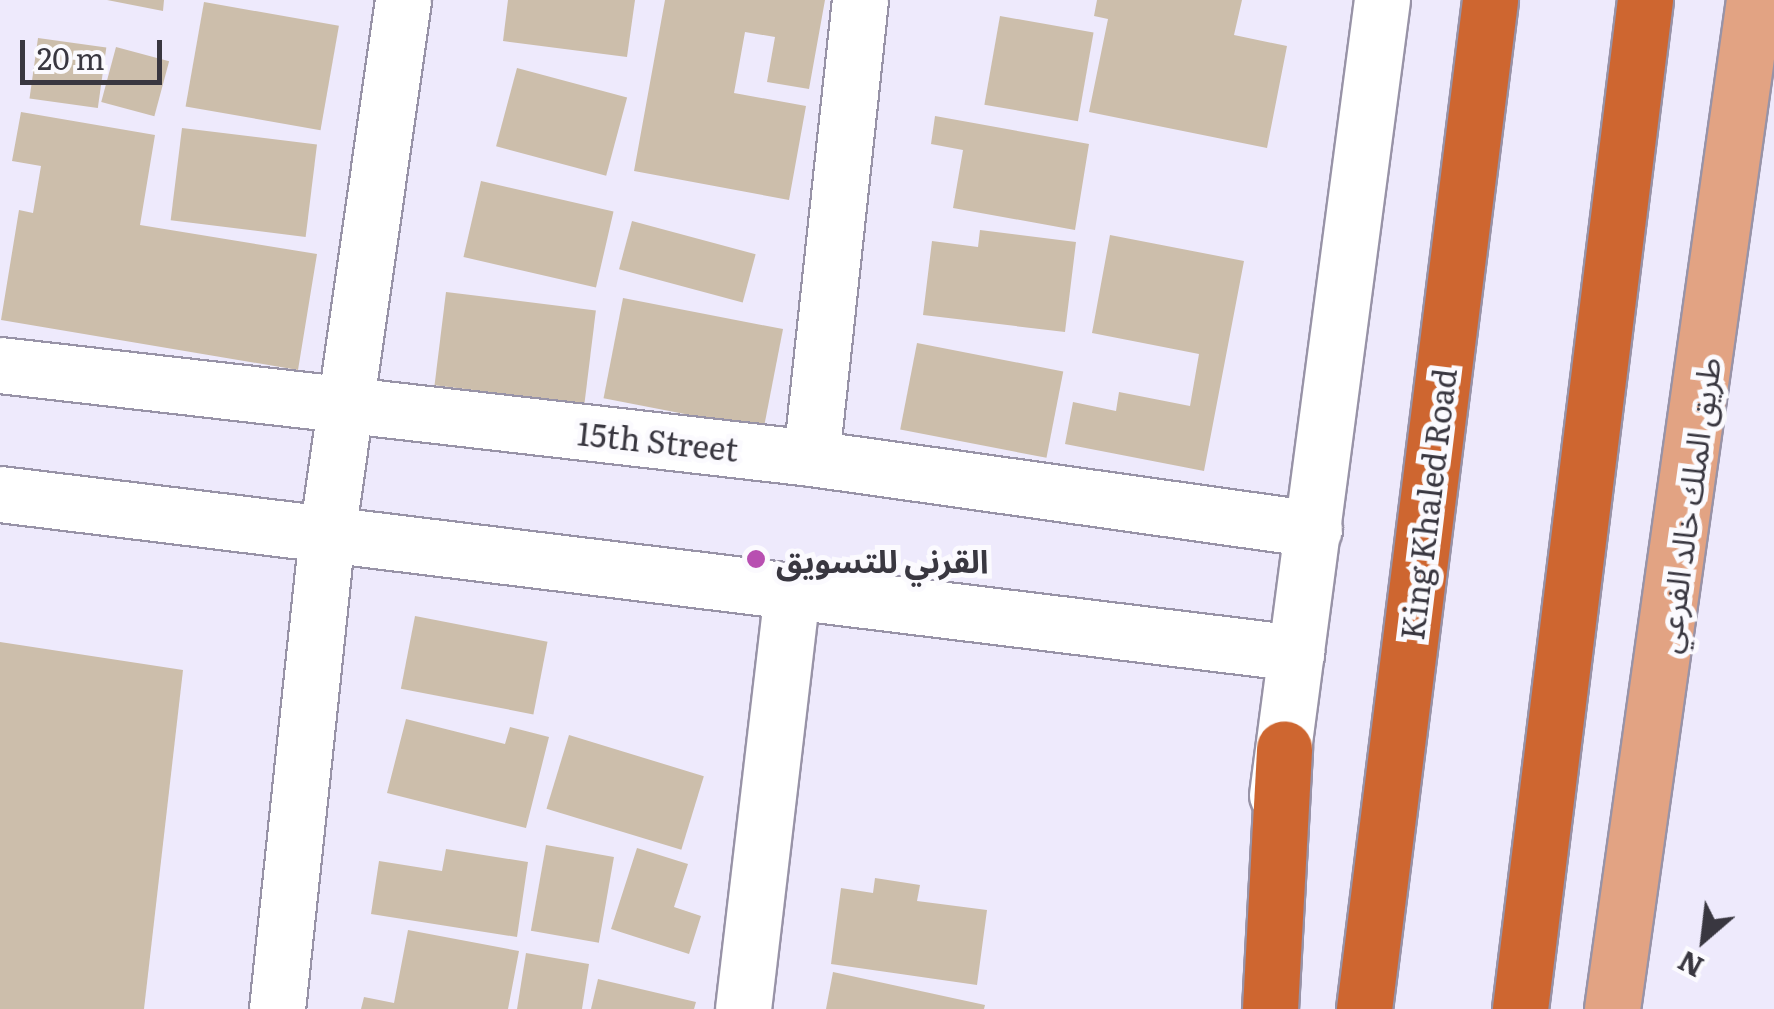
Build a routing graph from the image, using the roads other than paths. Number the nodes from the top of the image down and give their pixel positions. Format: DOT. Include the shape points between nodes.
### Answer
graph roads {
  1 [pos="402,0"];
  2 [pos="860,0"];
  3 [pos="1382,0"];
  4 [pos="1490,0"];
  5 [pos="1645,0"];
  6 [pos="1754,0"];
  7 [pos="0,365"];
  8 [pos="348,405"];
  9 [pos="811,458"];
  10 [pos="0,494"];
  11 [pos="1314,530"];
  12 [pos="327,534"];
  13 [pos="792,591"];
  14 [pos="1296,653"];
  15 [pos="1284,748"];
  16 [pos="276,1009"];
  17 [pos="743,1009"];
  18 [pos="1246,1009"];
  19 [pos="1270,1009"];
  20 [pos="1364,1009"];
  21 [pos="1520,1009"];
  22 [pos="1612,1009"];
  1 -- 8 [label="street"];
  2 -- 9 [label="street"];
  3 -- 11 [label="street"];
  4 -- 20 [label="highway, King Khaled Road"];
  5 -- 21 [label="highway"];
  6 -- 22 [label="main road, طريق الملك خالد الفرعي"];
  7 -- 8 [label="street, 15th Street"];
  8 -- 9 [label="street, 15th Street"];
  8 -- 12 [label="street"];
  9 -- 11 [label="street, 15th Street"];
  10 -- 12 [label="street"];
  11 -- 14 [label="street"];
  12 -- 13 [label="street"];
  12 -- 16 [label="street"];
  13 -- 14 [label="street"];
  13 -- 17 [label="street"];
  14 -- 15 [label="street"];
  15 -- 18 [label="street"];
  15 -- 19 [label="highway"];
}
